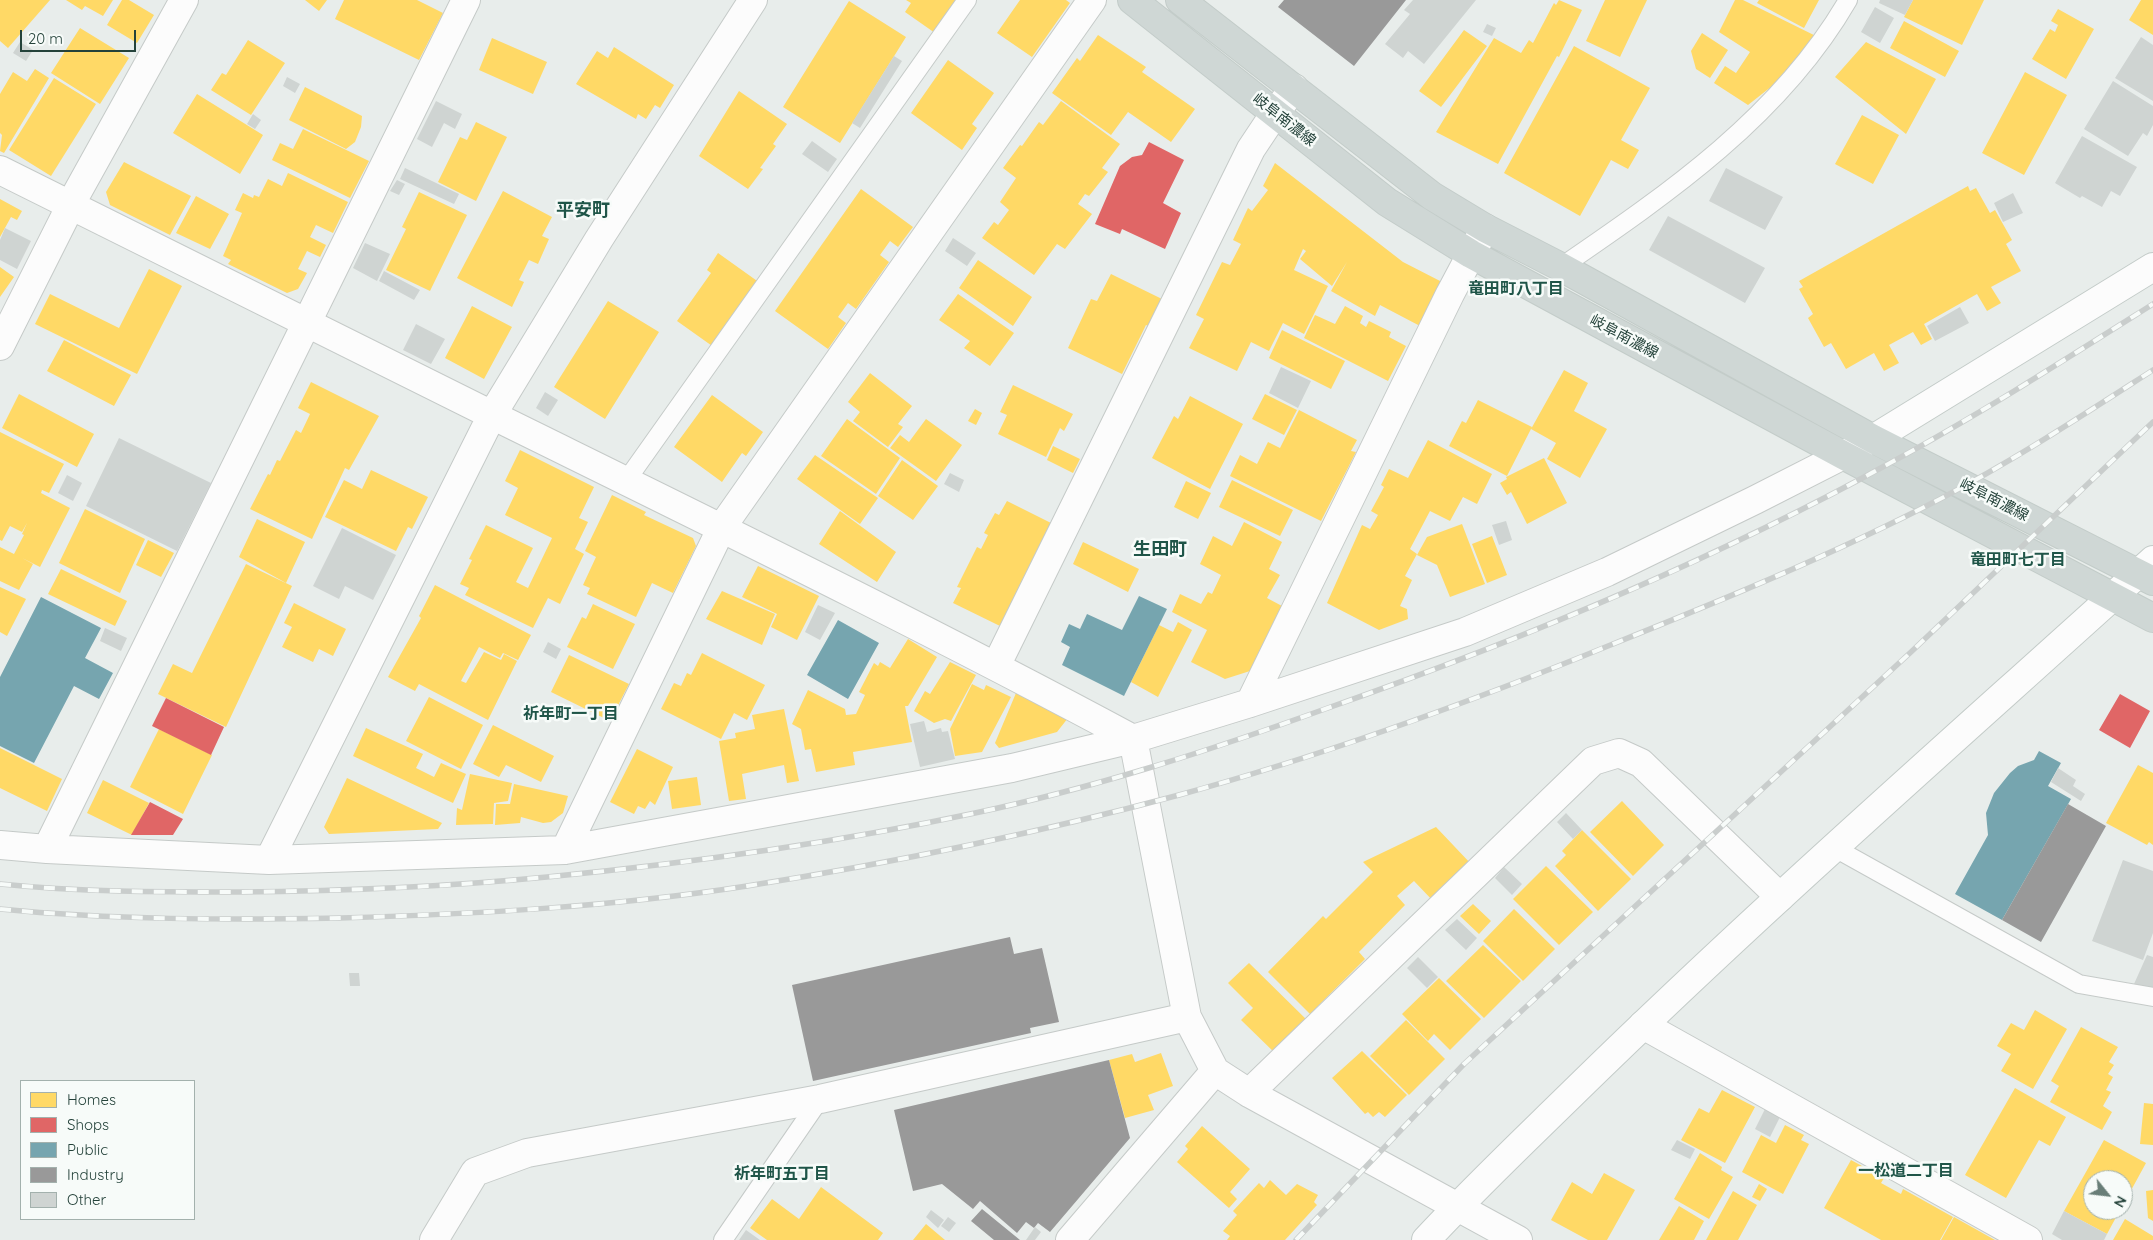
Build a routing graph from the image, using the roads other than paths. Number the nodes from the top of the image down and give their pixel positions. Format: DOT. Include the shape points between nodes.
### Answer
graph roads {
  1 [pos="184,0"];
  2 [pos="466,0"];
  3 [pos="753,0"];
  4 [pos="967,0"];
  5 [pos="1092,0"];
  6 [pos="1132,0"];
  7 [pos="1180,0"];
  8 [pos="1848,0"];
  9 [pos="1294,88"];
  10 [pos="1275,113"];
  11 [pos="0,170"];
  12 [pos="71,205"];
  13 [pos="1485,228"];
  14 [pos="1472,254"];
  15 [pos="2153,267"];
  16 [pos="1561,268"];
  17 [pos="306,322"];
  18 [pos="0,346"];
  19 [pos="492,415"];
  20 [pos="1873,439"];
  21 [pos="1843,455"];
  22 [pos="626,481"];
  23 [pos="722,527"];
  24 [pos="2148,572"];
  25 [pos="2114,597"];
  26 [pos="2153,618"];
  27 [pos="996,666"];
  28 [pos="1250,703"];
  29 [pos="1132,739"];
  30 [pos="0,844"];
  31 [pos="1833,847"];
  32 [pos="47,849"];
  33 [pos="565,850"];
  34 [pos="269,860"];
  35 [pos="1780,897"];
  36 [pos="2153,997"];
  37 [pos="1187,1017"];
  38 [pos="1643,1025"];
  39 [pos="1215,1071"];
  40 [pos="1249,1093"];
  41 [pos="820,1099"];
  42 [pos="1457,1206"];
  43 [pos="434,1240"];
  44 [pos="723,1240"];
  45 [pos="1070,1240"];
  46 [pos="1426,1240"];
  47 [pos="1518,1240"];
  48 [pos="2028,1240"];
  1 -- 12 [label="street"];
  2 -- 17 [label="street"];
  3 -- 19 [label="street" via="599,239"];
  4 -- 22 [label="lane"];
  5 -- 23 [label="street"];
  6 -- 10 [label="main road, 岐阜南濃線"];
  7 -- 9 [label="main road, 岐阜南濃線"];
  8 -- 16 [label="lane" via="1828,36 1799,73 1718,153"];
  9 -- 10 [label="street"];
  9 -- 13 [label="main road, 岐阜南濃線" via="1432,196"];
  10 -- 14 [label="main road, 岐阜南濃線" via="1387,202"];
  10 -- 27 [label="street" via="1247,158"];
  11 -- 12 [label="street"];
  12 -- 17 [label="street"];
  12 -- 18 [label="street"];
  13 -- 14 [label="street"];
  13 -- 16 [label="main road, 岐阜南濃線"];
  14 -- 21 [label="main road, 岐阜南濃線"];
  14 -- 28 [label="street"];
  15 -- 20 [label="street"];
  16 -- 20 [label="main road, 岐阜南濃線"];
  17 -- 19 [label="street"];
  17 -- 32 [label="street"];
  19 -- 22 [label="street"];
  19 -- 34 [label="street"];
  20 -- 21 [label="street"];
  20 -- 24 [label="main road, 岐阜南濃線"];
  21 -- 25 [label="main road, 岐阜南濃線"];
  21 -- 28 [label="street" via="1607,572 1465,632"];
  22 -- 23 [label="street"];
  23 -- 27 [label="street"];
  23 -- 33 [label="street"];
  24 -- 25 [label="street"];
  25 -- 26 [label="main road, 岐阜南濃線"];
  25 -- 31 [label="street"];
  27 -- 29 [label="street"];
  28 -- 29 [label="street"];
  29 -- 33 [label="street" via="1002,769"];
  29 -- 37 [label="street"];
  30 -- 32 [label="street"];
  31 -- 35 [label="street"];
  31 -- 36 [label="lane" via="2079,984"];
  32 -- 34 [label="street"];
  33 -- 34 [label="street"];
  35 -- 38 [label="street"];
  35 -- 40 [label="street" via="1641,763 1619,753 1593,761"];
  37 -- 39 [label="street"];
  37 -- 41 [label="street"];
  38 -- 42 [label="street"];
  38 -- 48 [label="street"];
  39 -- 40 [label="street"];
  39 -- 45 [label="street"];
  40 -- 42 [label="street"];
  41 -- 43 [label="street" via="527,1153 475,1172"];
  41 -- 44 [label="lane"];
  42 -- 46 [label="street"];
  42 -- 47 [label="street"];
}
